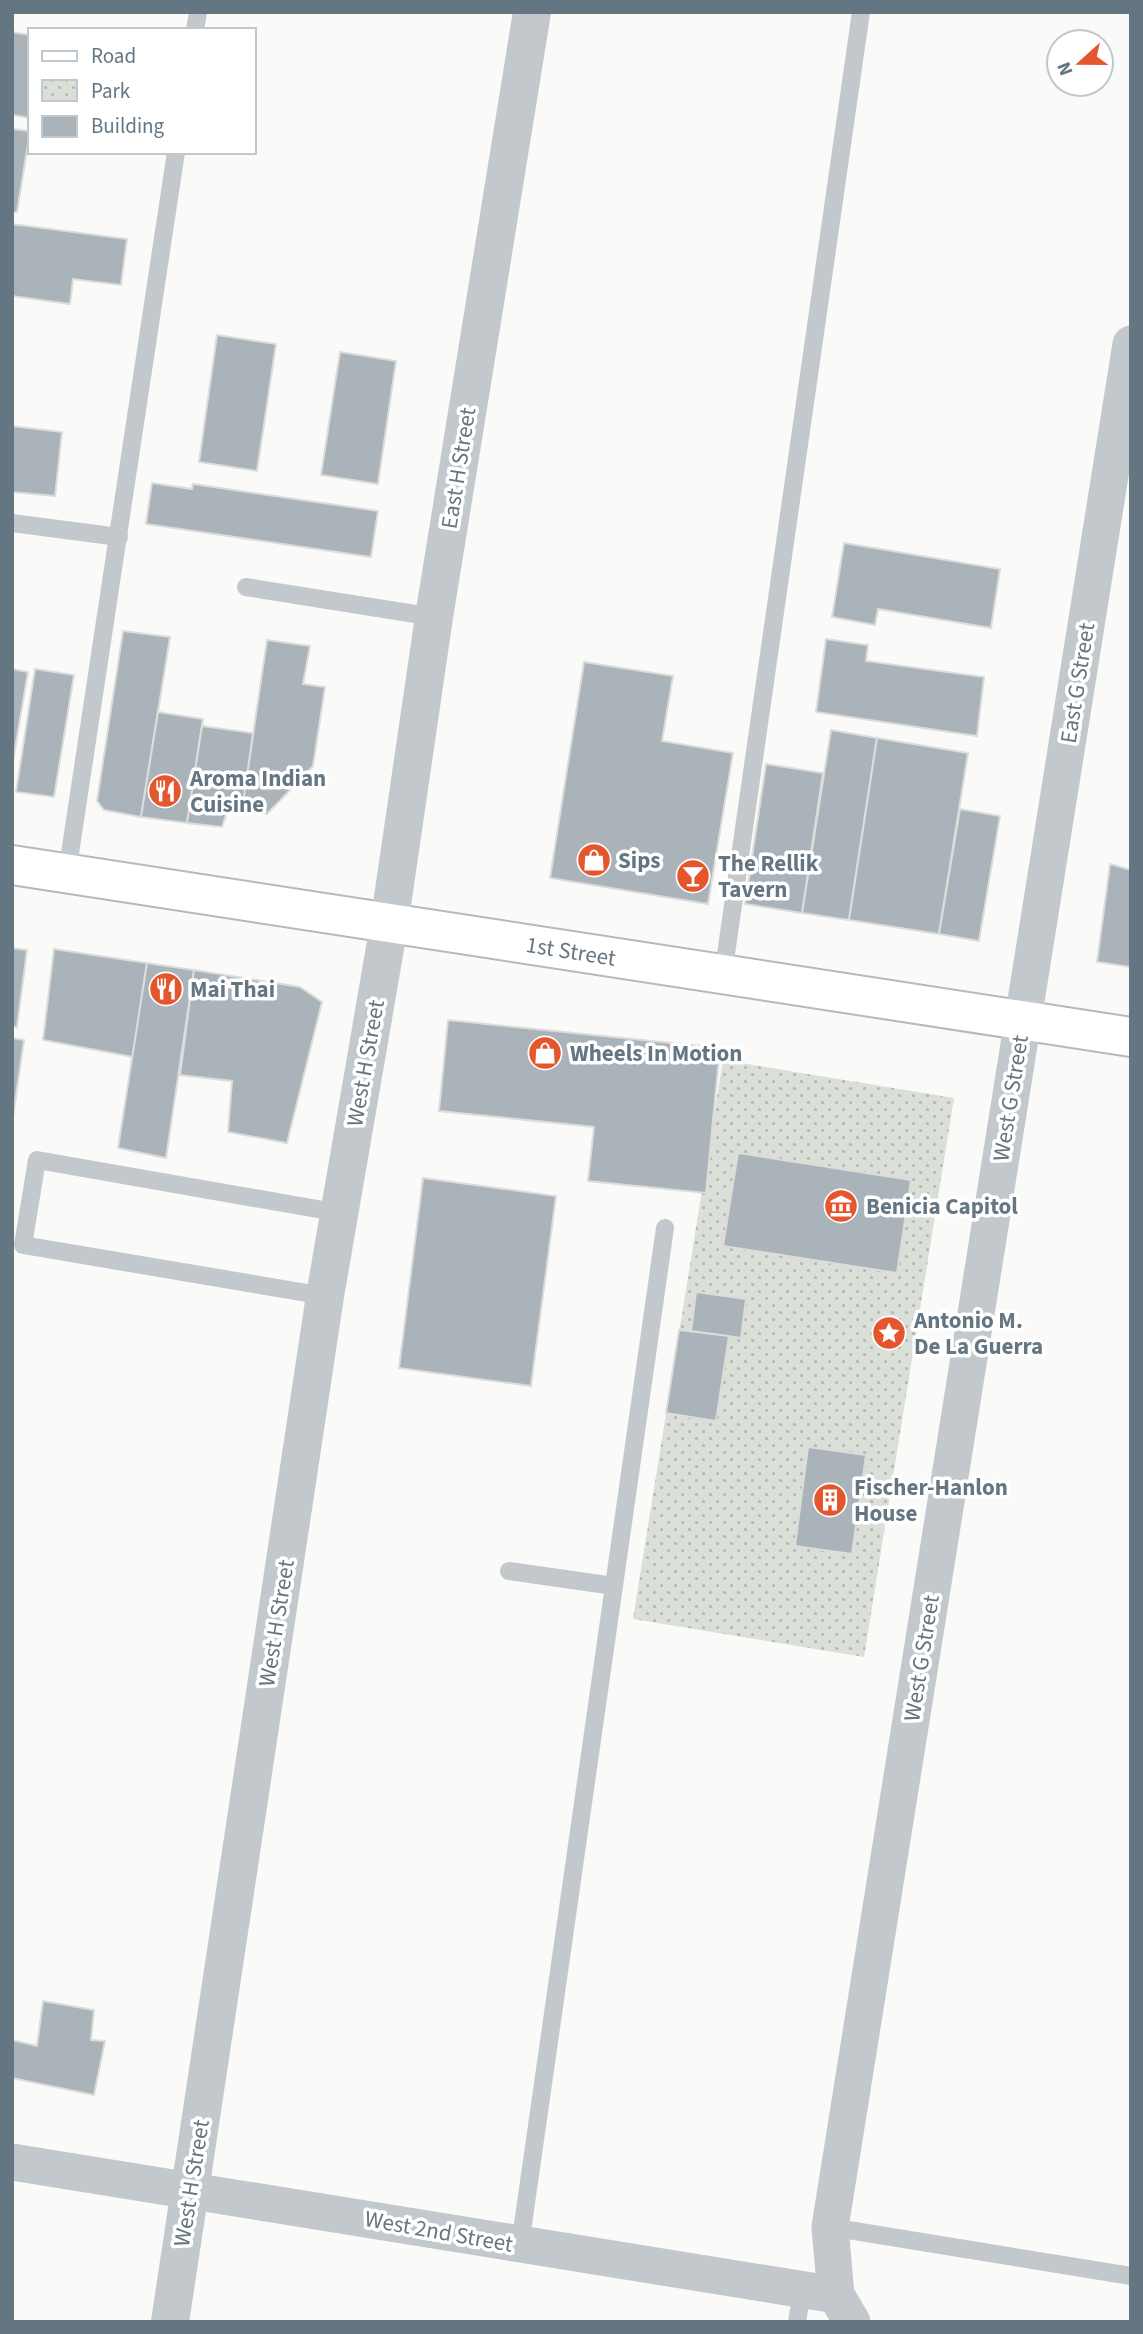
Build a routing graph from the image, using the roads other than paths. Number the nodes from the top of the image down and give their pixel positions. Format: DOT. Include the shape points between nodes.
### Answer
graph roads {
  1 [pos="532,12"];
  2 [pos="861,12"];
  3 [pos="177,154"];
  4 [pos="1131,344"];
  5 [pos="12,523"];
  6 [pos="119,537"];
  7 [pos="246,587"];
  8 [pos="434,617"];
  9 [pos="12,865"];
  10 [pos="67,873"];
  11 [pos="389,925"];
  12 [pos="723,975"];
  13 [pos="1022,1021"];
  14 [pos="1131,1037"];
  15 [pos="340,1213"];
  16 [pos="665,1228"];
  17 [pos="325,1296"];
  18 [pos="509,1571"];
  19 [pos="614,1586"];
  20 [pos="12,2162"];
  21 [pos="191,2189"];
  22 [pos="830,2227"];
  23 [pos="520,2245"];
  24 [pos="1131,2276"];
  25 [pos="822,2307"];
  26 [pos="170,2322"];
  1 -- 8 [label="street, East H Street"];
  2 -- 12 [label="lane"];
  3 -- 6 [label="lane"];
  4 -- 13 [label="street, East G Street"];
  5 -- 6 [label="lane"];
  6 -- 10 [label="lane"];
  7 -- 8 [label="lane"];
  8 -- 11 [label="street, East H Street"];
  9 -- 10 [label="main road, 1st Street"];
  10 -- 11 [label="main road, 1st Street"];
  11 -- 12 [label="main road, 1st Street"];
  11 -- 15 [label="street, West H Street"];
  12 -- 13 [label="main road, 1st Street"];
  13 -- 14 [label="main road, 1st Street"];
  13 -- 22 [label="street, West G Street"];
  15 -- 17 [label="street, West H Street"];
  15 -- 17 [label="lane" via="37,1160 23,1245"];
  16 -- 19 [label="lane"];
  17 -- 21 [label="street, West H Street"];
  18 -- 19 [label="lane"];
  19 -- 23 [label="lane"];
  20 -- 21 [label="street, West 2nd Street"];
  21 -- 23 [label="street, West 2nd Street"];
  21 -- 26 [label="street, West H Street"];
  22 -- 24 [label="lane"];
  22 -- 25 [label="street, West G Street"];
  23 -- 25 [label="street, West 2nd Street"];
}
